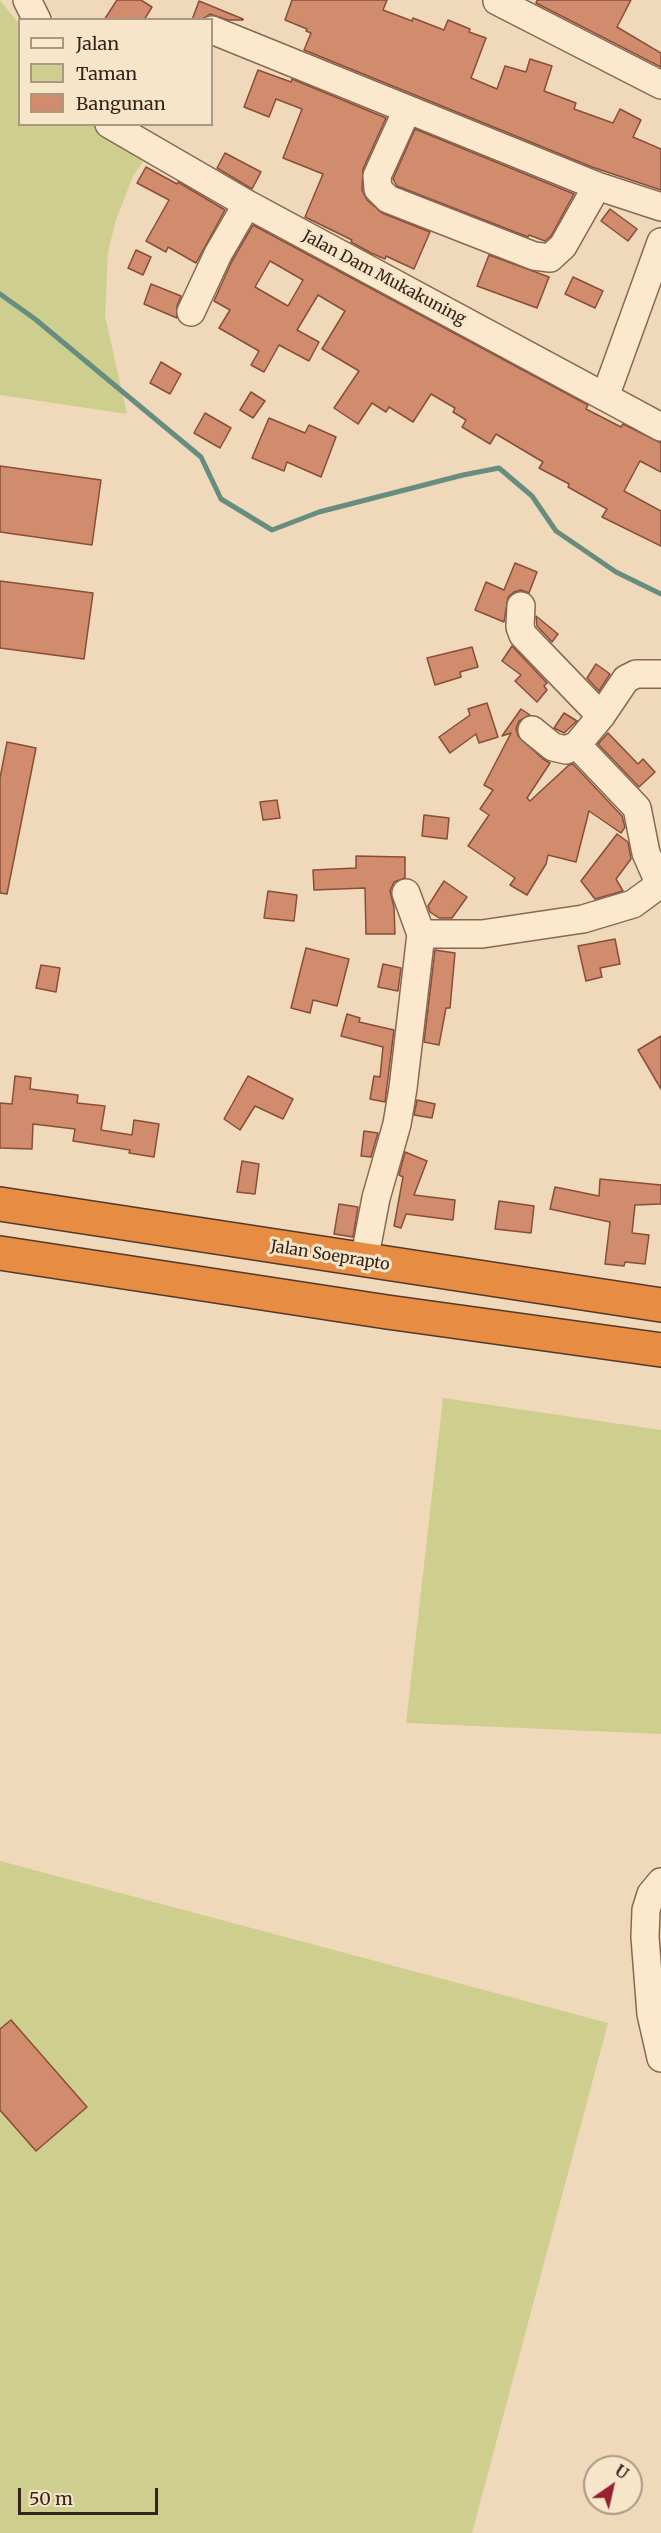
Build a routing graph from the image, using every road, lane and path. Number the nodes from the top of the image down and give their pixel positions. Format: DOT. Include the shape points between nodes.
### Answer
graph roads {
  1 [pos="27,0"];
  2 [pos="497,1"];
  3 [pos="36,18"];
  4 [pos="213,30"];
  5 [pos="661,86"];
  6 [pos="407,110"];
  7 [pos="116,127"];
  8 [pos="597,186"];
  9 [pos="247,204"];
  10 [pos="661,207"];
  11 [pos="661,242"];
  12 [pos="191,312"];
  13 [pos="605,397"];
  14 [pos="661,427"];
  15 [pos="521,606"];
  16 [pos="661,674"];
  17 [pos="601,716"];
  18 [pos="532,730"];
  19 [pos="577,745"];
  20 [pos="660,886"];
  21 [pos="406,893"];
  22 [pos="421,934"];
  23 [pos="0,1204"];
  24 [pos="0,1252"];
  25 [pos="364,1261"];
  26 [pos="661,1305"];
  27 [pos="661,1350"];
  28 [pos="661,1882"];
  29 [pos="661,2058"];
  1 -- 3 [label="street"];
  2 -- 5 [label="street"];
  4 -- 6 [label="street"];
  6 -- 8 [label="street"];
  6 -- 8 [label="street" via="377,176 378,189 388,199 534,256 550,258 563,246"];
  7 -- 9 [label="street, Jalan Dam Mukakuning"];
  8 -- 10 [label="street"];
  9 -- 12 [label="street"];
  9 -- 13 [label="street, Jalan Dam Mukakuning"];
  11 -- 13 [label="street"];
  13 -- 14 [label="street, Jalan Dam Mukakuning"];
  15 -- 17 [label="street" via="523,635"];
  16 -- 17 [label="street" via="636,674 626,679"];
  17 -- 19 [label="street"];
  18 -- 19 [label="street" via="553,747 566,750"];
  19 -- 20 [label="street" via="637,808 646,853"];
  20 -- 22 [label="street" via="633,904 583,919 482,934"];
  21 -- 22 [label="street"];
  22 -- 25 [label="street" via="397,1124 376,1198"];
  23 -- 25 [label="highway, Jalan Soeprapto"];
  24 -- 27 [label="highway"];
  25 -- 26 [label="highway, Jalan Soeprapto"];
  28 -- 29 [label="street" via="651,1894 646,1910 645,1937 651,2014"];
}
